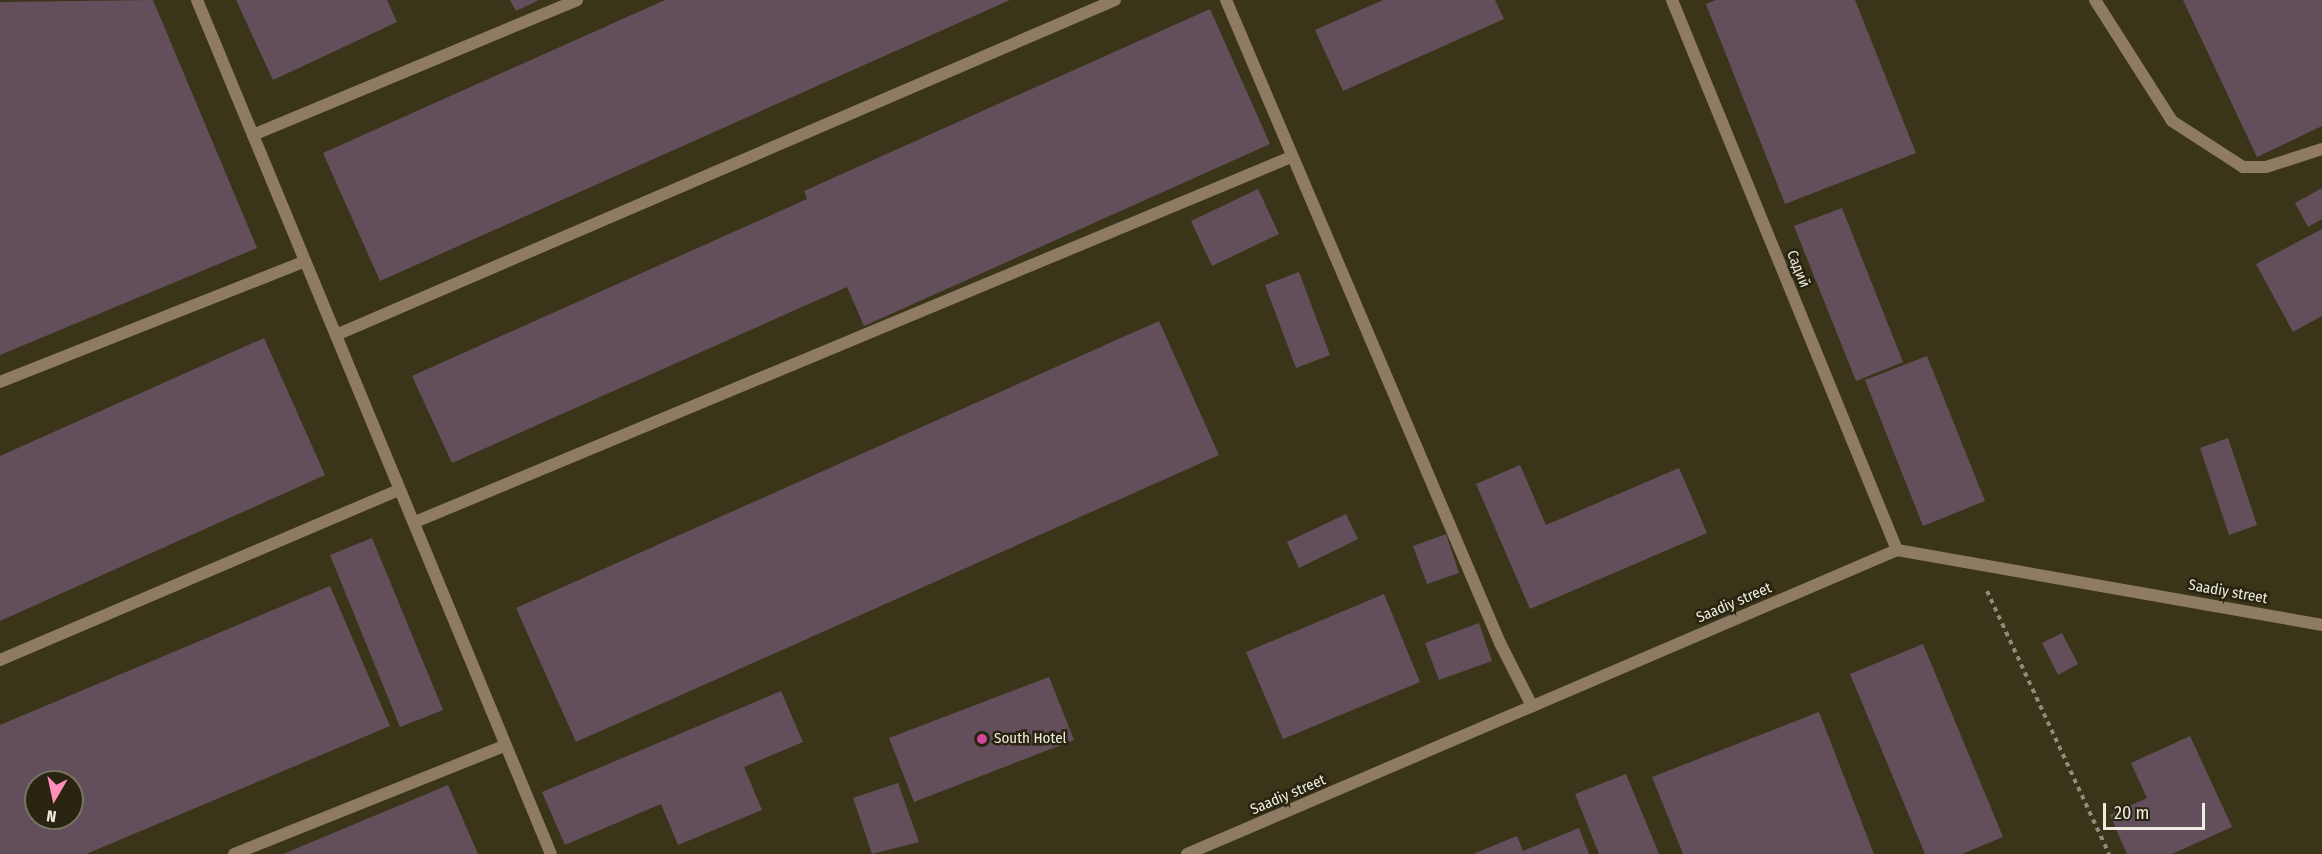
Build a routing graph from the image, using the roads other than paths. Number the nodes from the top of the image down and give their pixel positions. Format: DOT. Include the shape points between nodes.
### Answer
graph roads {
  1 [pos="196,0"];
  2 [pos="577,0"];
  3 [pos="1115,0"];
  4 [pos="1227,0"];
  5 [pos="1672,0"];
  6 [pos="2095,0"];
  7 [pos="253,135"];
  8 [pos="2322,149"];
  9 [pos="1291,157"];
  10 [pos="305,261"];
  11 [pos="336,335"];
  12 [pos="0,382"];
  13 [pos="397,491"];
  14 [pos="415,522"];
  15 [pos="1897,550"];
  16 [pos="2322,625"];
  17 [pos="0,660"];
  18 [pos="1532,706"];
  19 [pos="504,746"];
  20 [pos="234,854"];
  21 [pos="551,854"];
  22 [pos="1187,854"];
  1 -- 7 [label="street"];
  2 -- 7 [label="street"];
  3 -- 11 [label="street"];
  4 -- 9 [label="street"];
  5 -- 15 [label="street, Садий"];
  6 -- 8 [label="street" via="2172,121 2243,167 2266,167"];
  7 -- 10 [label="street"];
  9 -- 14 [label="street"];
  9 -- 18 [label="street"];
  10 -- 11 [label="street"];
  10 -- 12 [label="street"];
  11 -- 13 [label="street"];
  13 -- 14 [label="street"];
  13 -- 17 [label="street"];
  14 -- 19 [label="street"];
  15 -- 16 [label="street, Saadiy street"];
  15 -- 18 [label="street, Saadiy street"];
  18 -- 22 [label="street, Saadiy street"];
  19 -- 20 [label="street"];
  19 -- 21 [label="street"];
}
